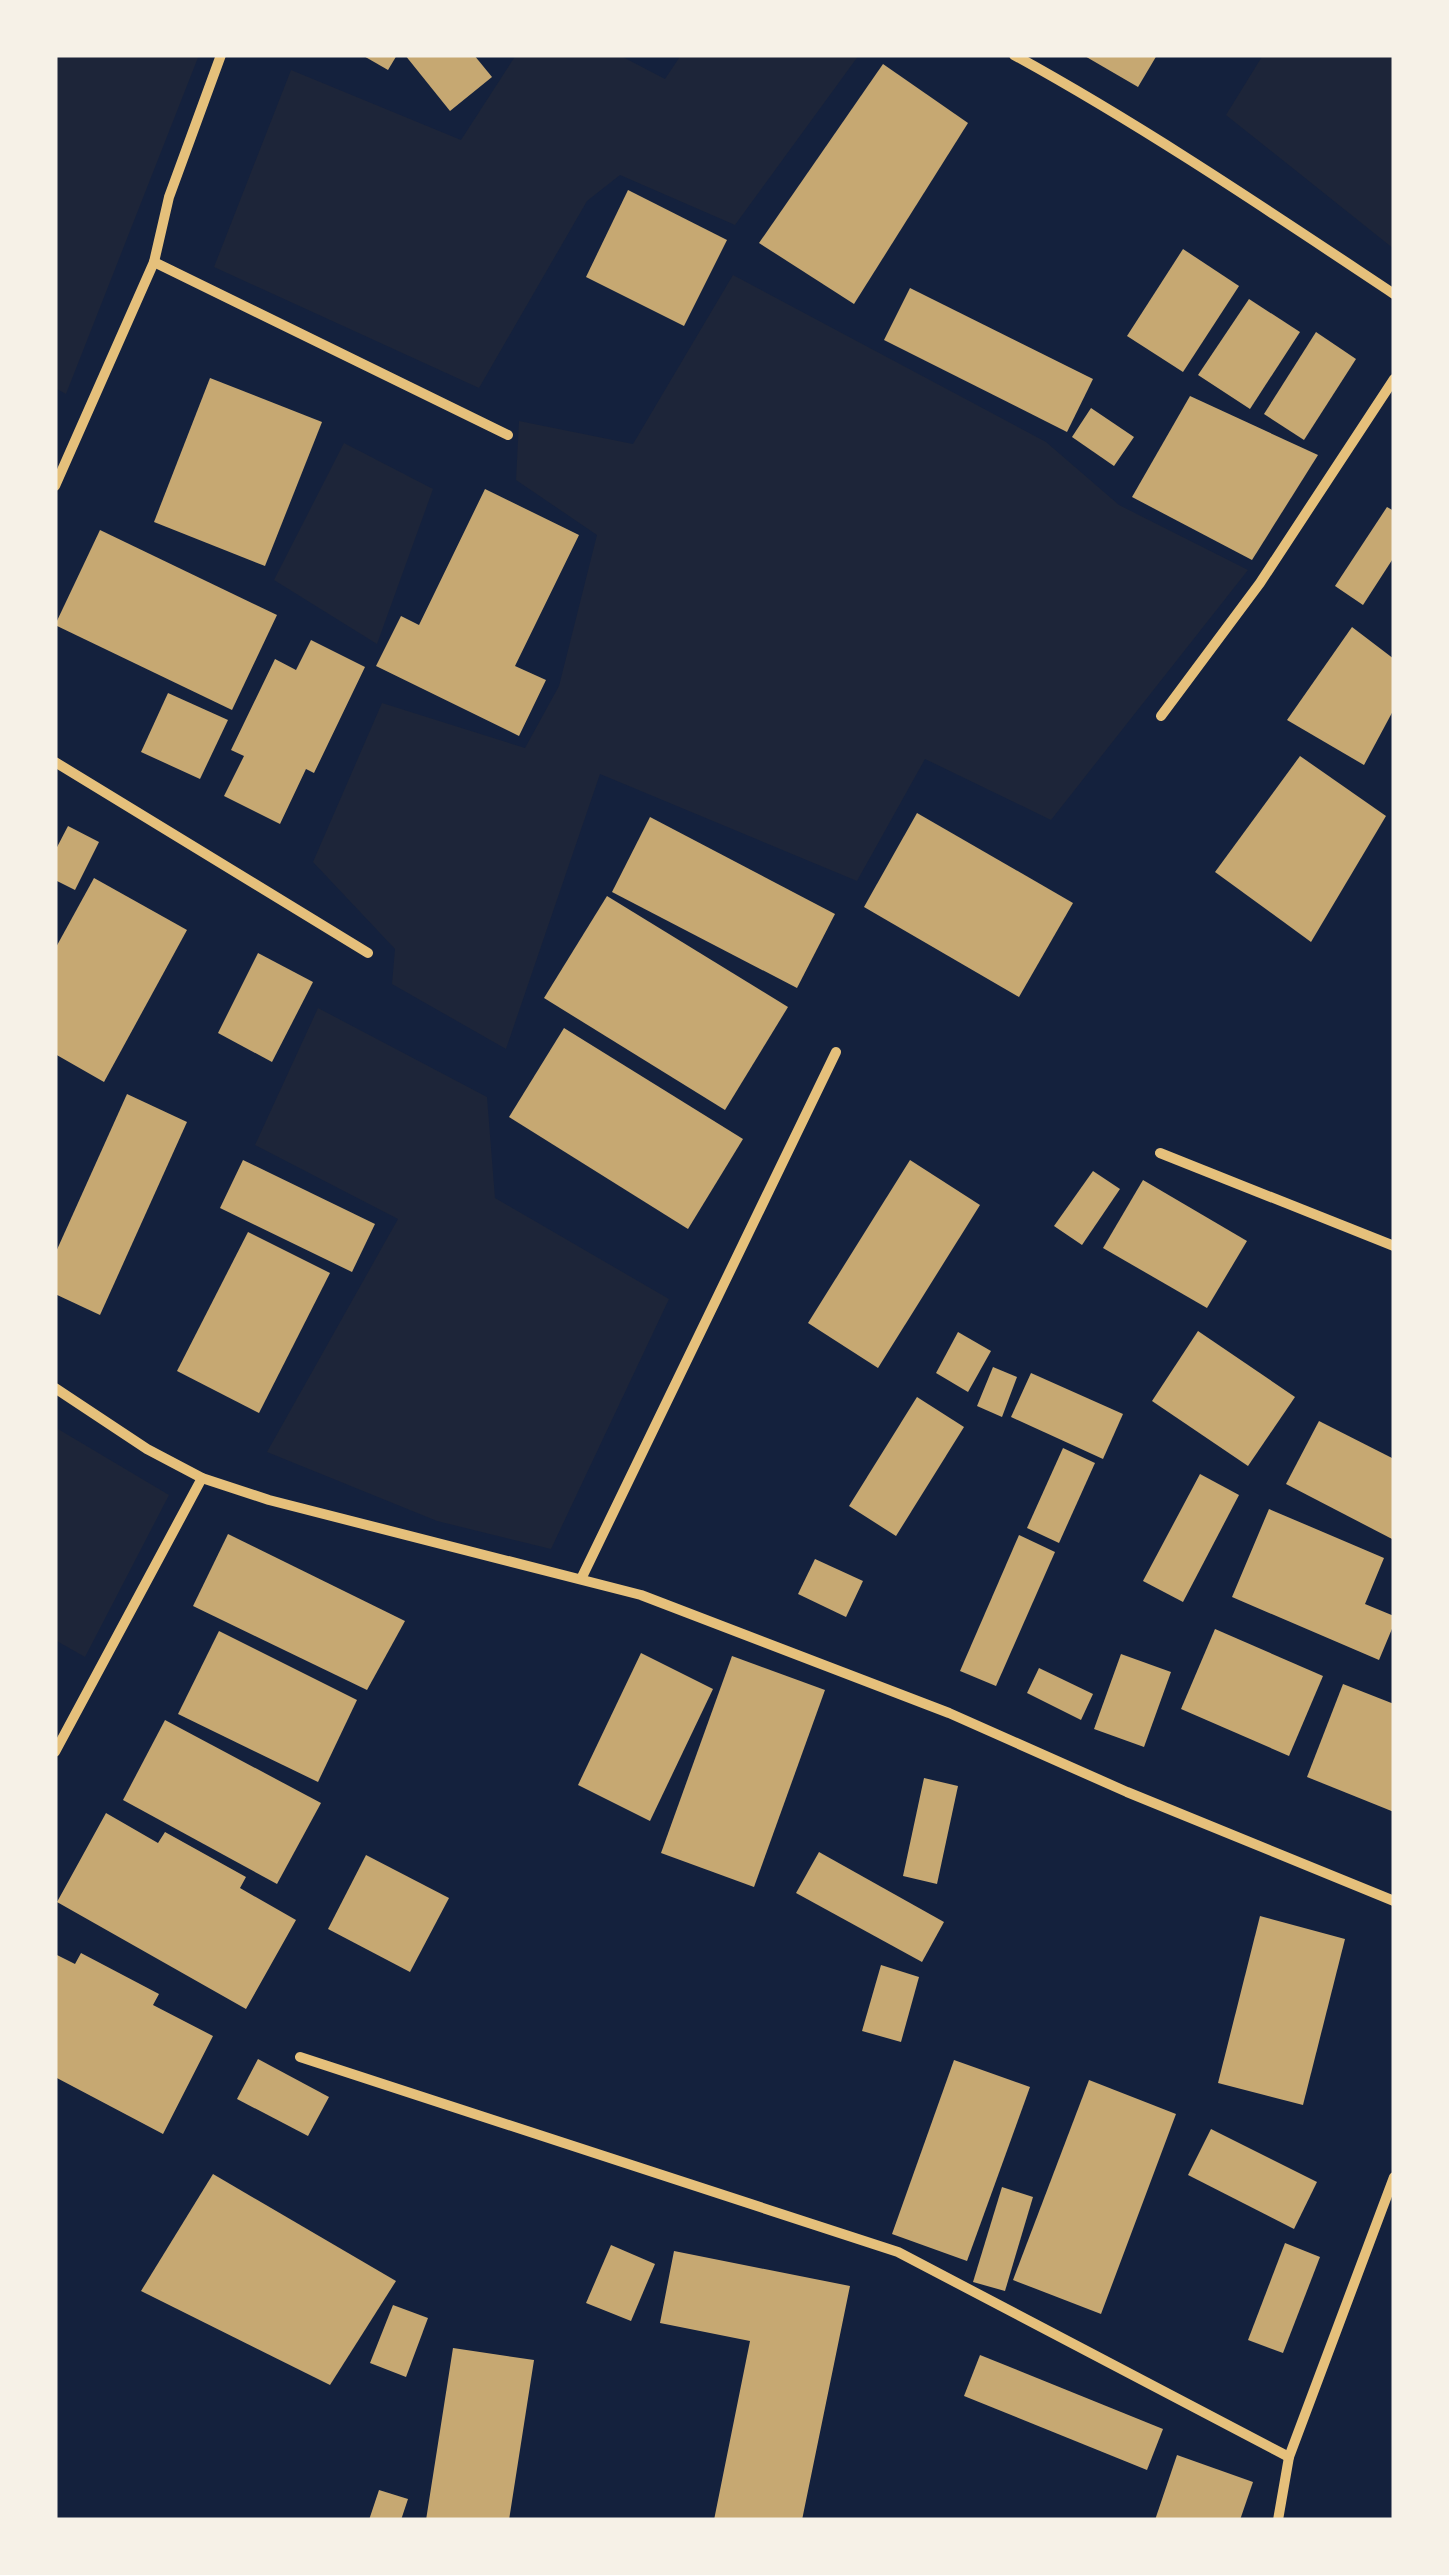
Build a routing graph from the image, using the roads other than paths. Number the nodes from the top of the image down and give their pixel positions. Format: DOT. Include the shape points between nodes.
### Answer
graph roads {
  1 [pos="221,55"];
  2 [pos="1014,55"];
  3 [pos="154,262"];
  4 [pos="1394,294"];
  5 [pos="1394,379"];
  6 [pos="508,435"];
  7 [pos="55,486"];
  8 [pos="1161,716"];
  9 [pos="55,762"];
  10 [pos="368,953"];
  11 [pos="836,1052"];
  12 [pos="1160,1152"];
  13 [pos="1394,1246"];
  14 [pos="55,1388"];
  15 [pos="202,1478"];
  16 [pos="582,1577"];
  17 [pos="55,1752"];
  18 [pos="1394,1901"];
  19 [pos="300,2057"];
  20 [pos="1394,2178"];
  21 [pos="1289,2457"];
  22 [pos="1278,2520"];
  1 -- 3 [label="street" via="169,197"];
  2 -- 4 [label="street"];
  3 -- 6 [label="street"];
  3 -- 7 [label="street"];
  5 -- 8 [label="street" via="1260,583"];
  9 -- 10 [label="street"];
  11 -- 16 [label="street"];
  12 -- 13 [label="street"];
  14 -- 15 [label="street"];
  15 -- 16 [label="street"];
  15 -- 17 [label="street"];
  16 -- 18 [label="street" via="918,1700"];
  19 -- 21 [label="street" via="898,2252"];
  20 -- 21 [label="street"];
  21 -- 22 [label="street"];
}
